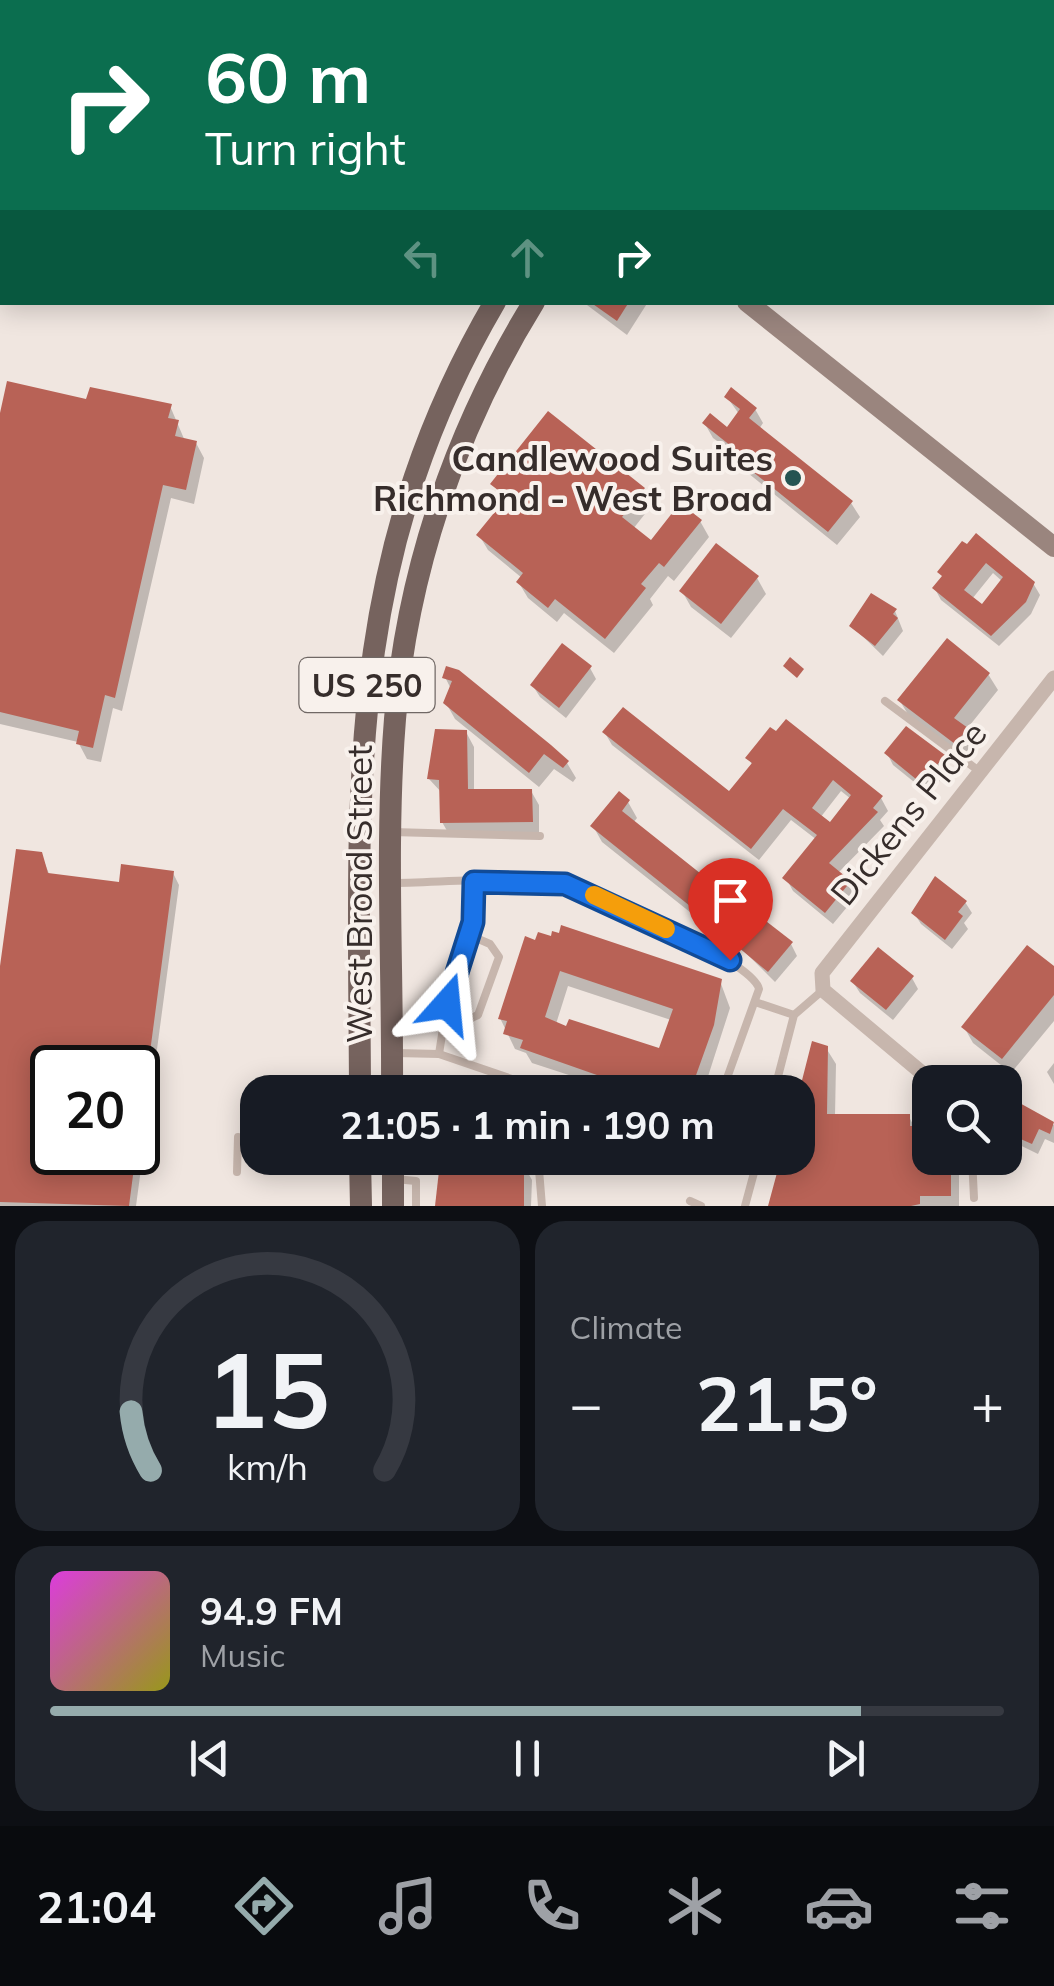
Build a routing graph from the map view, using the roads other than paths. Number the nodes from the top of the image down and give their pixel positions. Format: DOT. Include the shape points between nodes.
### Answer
graph roads {
  1 [pos="494,305"];
  2 [pos="532,305"];
  3 [pos="750,305"];
  4 [pos="392,548"];
  5 [pos="1054,548"];
  6 [pos="424,556"];
  7 [pos="1054,678"];
  8 [pos="885,701"];
  9 [pos="979,771"];
  10 [pos="392,832"];
  11 [pos="540,836"];
  12 [pos="474,882"];
  13 [pos="360,883"];
  14 [pos="392,883"];
  15 [pos="469,935"];
  16 [pos="824,990"];
  17 [pos="754,1002"];
  18 [pos="794,1015"];
  19 [pos="446,1018"];
  20 [pos="392,1052"];
  21 [pos="439,1054"];
  22 [pos="912,1065"];
  23 [pos="360,1075"];
  24 [pos="392,1075"];
  25 [pos="500,1075"];
  26 [pos="728,1075"];
  27 [pos="778,1075"];
  28 [pos="238,1137"];
  29 [pos="237,1172"];
  30 [pos="360,1175"];
  31 [pos="393,1175"];
  32 [pos="405,1175"];
  33 [pos="539,1175"];
  34 [pos="753,1175"];
  35 [pos="973,1175"];
  36 [pos="974,1198"];
  37 [pos="690,1201"];
  38 [pos="361,1206"];
  39 [pos="393,1206"];
  40 [pos="416,1206"];
  41 [pos="542,1206"];
  42 [pos="700,1206"];
  43 [pos="745,1206"];
  1 -- 4 [label="main road, West Broad Street / US 250" via="435,423"];
  2 -- 6 [label="main road, West Broad Street / US 250" via="472,420"];
  3 -- 5 [label="main road"];
  4 -- 6 [label="lane"];
  4 -- 13 [label="main road, West Broad Street / US 250" via="365,704"];
  6 -- 10 [label="main road, West Broad Street / US 250" via="397,700"];
  7 -- 9 [label="street, Dickens Place"];
  8 -- 9 [label="lane"];
  9 -- 16 [label="street, Dickens Place" via="827,963 820,979"];
  10 -- 11 [label="lane"];
  10 -- 14 [label="main road, West Broad Street / US 250"];
  12 -- 14 [label="lane"];
  12 -- 15 [label="lane"];
  12 -- 17 [label="lane" via="555,882 619,906 730,960 757,981"];
  13 -- 14 [label="main road"];
  13 -- 23 [label="main road, West Broad Street / US 250"];
  14 -- 20 [label="main road, West Broad Street / US 250"];
  15 -- 19 [label="lane"];
  15 -- 19 [label="lane" via="490,944 499,957 478,1015"];
  16 -- 18 [label="lane"];
  16 -- 22 [label="street"];
  17 -- 18 [label="lane"];
  17 -- 26 [label="lane"];
  18 -- 27 [label="lane"];
  19 -- 21 [label="lane"];
  20 -- 21 [label="lane"];
  20 -- 24 [label="main road, West Broad Street / US 250"];
  21 -- 25 [label="lane"];
  28 -- 29 [label="lane"];
  30 -- 38 [label="main road"];
  31 -- 39 [label="main road"];
  32 -- 40 [label="lane" via="416,1181"];
  33 -- 41 [label="lane"];
  34 -- 43 [label="lane"];
  35 -- 36 [label="lane"];
  37 -- 42 [label="lane"];
}
